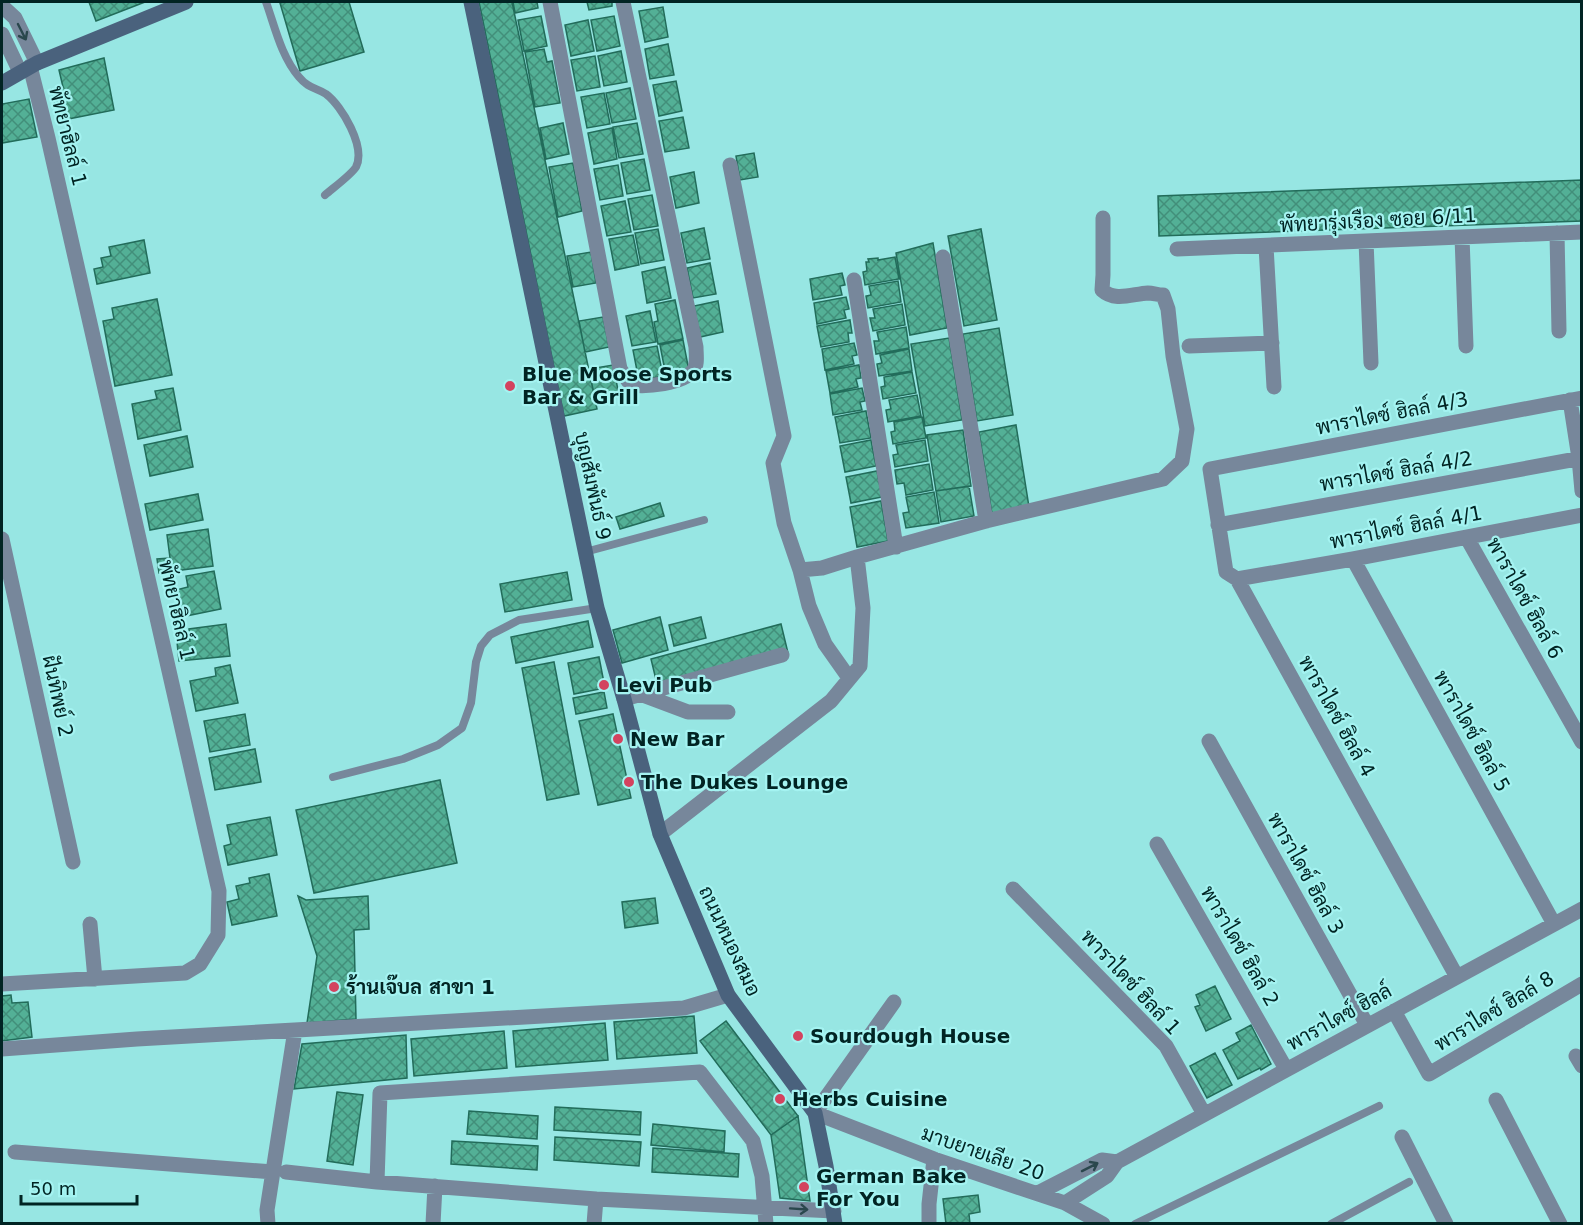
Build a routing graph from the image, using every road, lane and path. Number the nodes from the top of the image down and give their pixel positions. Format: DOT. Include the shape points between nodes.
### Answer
graph roads {
  1 [pos="186,2"];
  2 [pos="266,2"];
  3 [pos="471,2"];
  4 [pos="550,2"];
  5 [pos="623,2"];
  6 [pos="2,6"];
  7 [pos="2,34"];
  8 [pos="29,67"];
  9 [pos="2,83"];
  10 [pos="730,165"];
  11 [pos="325,195"];
  12 [pos="1103,218"];
  13 [pos="1581,232"];
  14 [pos="1557,233"];
  15 [pos="1462,237"];
  16 [pos="1366,241"];
  17 [pos="1266,246"];
  18 [pos="1177,249"];
  19 [pos="943,257"];
  20 [pos="854,280"];
  21 [pos="1559,331"];
  22 [pos="1272,344"];
  23 [pos="1189,346"];
  24 [pos="1466,346"];
  25 [pos="1371,363"];
  26 [pos="1274,387"];
  27 [pos="1576,399"];
  28 [pos="1580,458"];
  29 [pos="1210,469"];
  30 [pos="1581,491"];
  31 [pos="1581,515"];
  32 [pos="704,520"];
  33 [pos="986,521"];
  34 [pos="1218,525"];
  35 [pos="1467,538"];
  36 [pos="2,539"];
  37 [pos="896,547"];
  38 [pos="585,552"];
  39 [pos="857,557"];
  40 [pos="1353,559"];
  41 [pos="800,570"];
  42 [pos="1237,579"];
  43 [pos="597,608"];
  44 [pos="782,655"];
  45 [pos="849,678"];
  46 [pos="640,694"];
  47 [pos="624,699"];
  48 [pos="728,712"];
  49 [pos="1209,741"];
  50 [pos="1581,742"];
  51 [pos="333,777"];
  52 [pos="660,834"];
  53 [pos="1157,844"];
  54 [pos="73,862"];
  55 [pos="1013,889"];
  56 [pos="1581,909"];
  57 [pos="90,924"];
  58 [pos="1554,924"];
  59 [pos="1457,977"];
  60 [pos="95,979"];
  61 [pos="2,984"];
  62 [pos="1581,984"];
  63 [pos="728,995"];
  64 [pos="894,1002"];
  65 [pos="1394,1011"];
  66 [pos="1367,1025"];
  67 [pos="295,1030"];
  68 [pos="2,1049"];
  69 [pos="1287,1069"];
  70 [pos="1496,1100"];
  71 [pos="1379,1106"];
  72 [pos="815,1113"];
  73 [pos="1204,1114"];
  74 [pos="1402,1137"];
  75 [pos="15,1152"];
  76 [pos="934,1159"];
  77 [pos="1117,1162"];
  78 [pos="280,1172"];
  79 [pos="377,1182"];
  80 [pos="1409,1182"];
  81 [pos="435,1186"];
  82 [pos="1038,1193"];
  83 [pos="596,1199"];
  84 [pos="1065,1203"];
  85 [pos="765,1208"];
  86 [pos="834,1217"];
  87 [pos="267,1224"];
  88 [pos="433,1224"];
  89 [pos="594,1224"];
  90 [pos="766,1224"];
  91 [pos="929,1224"];
  92 [pos="1103,1224"];
  93 [pos="1135,1224"];
  94 [pos="1330,1224"];
  95 [pos="1446,1224"];
  96 [pos="1560,1224"];
  1 -- 8 [label="street"];
  2 -- 11 [label="lane" via="286,60 307,86 326,94 341,110 358,146 360,155 355,168"];
  3 -- 38 [label="street, บุญสัมพันธ์ 9"];
  4 -- 5 [label="street" via="620,369 631,384 657,385 693,371 696,347"];
  6 -- 8 [label="street, one-way" via="15,18"];
  7 -- 8 [label="street"];
  8 -- 9 [label="street"];
  8 -- 60 [label="street, พัทยาฮิลล์ 1" via="219,891 218,935 200,964 185,973"];
  10 -- 41 [label="street" via="784,436 773,463 784,523"];
  12 -- 33 [label="street" via="1102,290 1115,297 1150,293 1163,296 1168,309 1187,429 1182,461 1163,479"];
  13 -- 14 [label="street, พัทยารุ่งเรือง ซอย 6/11"];
  14 -- 15 [label="street, พัทยารุ่งเรือง ซอย 6/11"];
  14 -- 21 [label="street"];
  15 -- 16 [label="street, พัทยารุ่งเรือง ซอย 6/11"];
  15 -- 24 [label="street"];
  16 -- 17 [label="street, พัทยารุ่งเรือง ซอย 6/11"];
  16 -- 25 [label="street"];
  17 -- 18 [label="street, พัทยารุ่งเรือง ซอย 6/11"];
  17 -- 22 [label="street"];
  19 -- 33 [label="street"];
  20 -- 37 [label="street"];
  22 -- 23 [label="street"];
  22 -- 26 [label="street"];
  27 -- 28 [label="street"];
  27 -- 29 [label="street, พาราไดซ์ ฮิลล์ 4/3"];
  28 -- 30 [label="street"];
  28 -- 34 [label="street, พาราไดซ์ ฮิลล์ 4/2"];
  29 -- 34 [label="street, พาราไดซ์ ฮิลล์ 4"];
  31 -- 35 [label="street, พาราไดซ์ ฮิลล์ 4/1"];
  32 -- 38 [label="lane"];
  33 -- 37 [label="street"];
  34 -- 42 [label="street, พาราไดซ์ ฮิลล์ 4" via="1226,572"];
  35 -- 40 [label="street, พาราไดซ์ ฮิลล์ 4/1"];
  35 -- 50 [label="street, พาราไดซ์ ฮิลล์ 6"];
  36 -- 54 [label="street, ฝันทิพย์ 2"];
  37 -- 39 [label="street"];
  38 -- 43 [label="street, บุญสัมพันธ์ 9"];
  39 -- 41 [label="street"];
  39 -- 45 [label="street" via="863,608 860,666"];
  40 -- 42 [label="street, พาราไดซ์ ฮิลล์ 4/1"];
  40 -- 58 [label="street, พาราไดซ์ ฮิลล์ 5"];
  41 -- 45 [label="street" via="825,644"];
  42 -- 59 [label="street, พาราไดซ์ ฮิลล์ 4"];
  43 -- 47 [label="street, บุญสัมพันธ์ 9"];
  43 -- 51 [label="lane" via="519,620 490,635 476,662 471,703 462,728 438,745 403,759"];
  44 -- 46 [label="street"];
  45 -- 52 [label="street" via="831,701"];
  46 -- 47 [label="street"];
  46 -- 48 [label="street" via="688,712"];
  47 -- 52 [label="street, บุญสัมพันธ์ 9"];
  49 -- 66 [label="street, พาราไดซ์ ฮิลล์ 3"];
  52 -- 63 [label="street, ถนนหนองสมอ"];
  53 -- 69 [label="street, พาราไดซ์ ฮิลล์ 2"];
  55 -- 73 [label="street, พาราไดซ์ ฮิลล์ 1" via="1166,1046"];
  56 -- 58 [label="street, พาราไดซ์ ฮิลล์"];
  57 -- 60 [label="street"];
  58 -- 59 [label="street, พาราไดซ์ ฮิลล์"];
  59 -- 65 [label="street, พาราไดซ์ ฮิลล์"];
  60 -- 61 [label="street, พัทยาฮิลล์ 1"];
  62 -- 65 [label="street, พาราไดซ์ ฮิลล์ 8" via="1429,1074"];
  63 -- 67 [label="street" via="684,1008"];
  63 -- 72 [label="street, ถนนหนองสมอ"];
  64 -- 72 [label="street"];
  65 -- 66 [label="street, พาราไดซ์ ฮิลล์"];
  66 -- 69 [label="street, พาราไดซ์ ฮิลล์"];
  67 -- 68 [label="street"];
  67 -- 78 [label="street"];
  69 -- 73 [label="street, พาราไดซ์ ฮิลล์"];
  70 -- 96 [label="street"];
  71 -- 93 [label="lane"];
  72 -- 76 [label="street, มาบยายเลีย 20"];
  72 -- 86 [label="street, ถนนหนองสมอ"];
  73 -- 77 [label="street, พาราไดซ์ ฮิลล์"];
  74 -- 95 [label="street"];
  75 -- 78 [label="street"];
  76 -- 82 [label="street, มาบยายเลีย 20"];
  76 -- 91 [label="street"];
  82 -- 77 [label="street, พาราไดซ์ ฮิลล์, one-way" via="1102,1160"];
  77 -- 84 [label="street, พาราไดซ์ ฮิลล์" via="1107,1176"];
  78 -- 79 [label="street"];
  78 -- 87 [label="street" via="267,1210"];
  79 -- 81 [label="street"];
  79 -- 85 [label="street" via="380,1093 700,1072 753,1141"];
  80 -- 94 [label="lane"];
  81 -- 83 [label="street"];
  81 -- 88 [label="street"];
  82 -- 84 [label="street, มาบยายเลีย 20"];
  83 -- 85 [label="street"];
  83 -- 89 [label="street"];
  84 -- 92 [label="street, มาบยายเลีย 20"];
  85 -- 86 [label="street, one-way"];
  85 -- 90 [label="street"];
}
